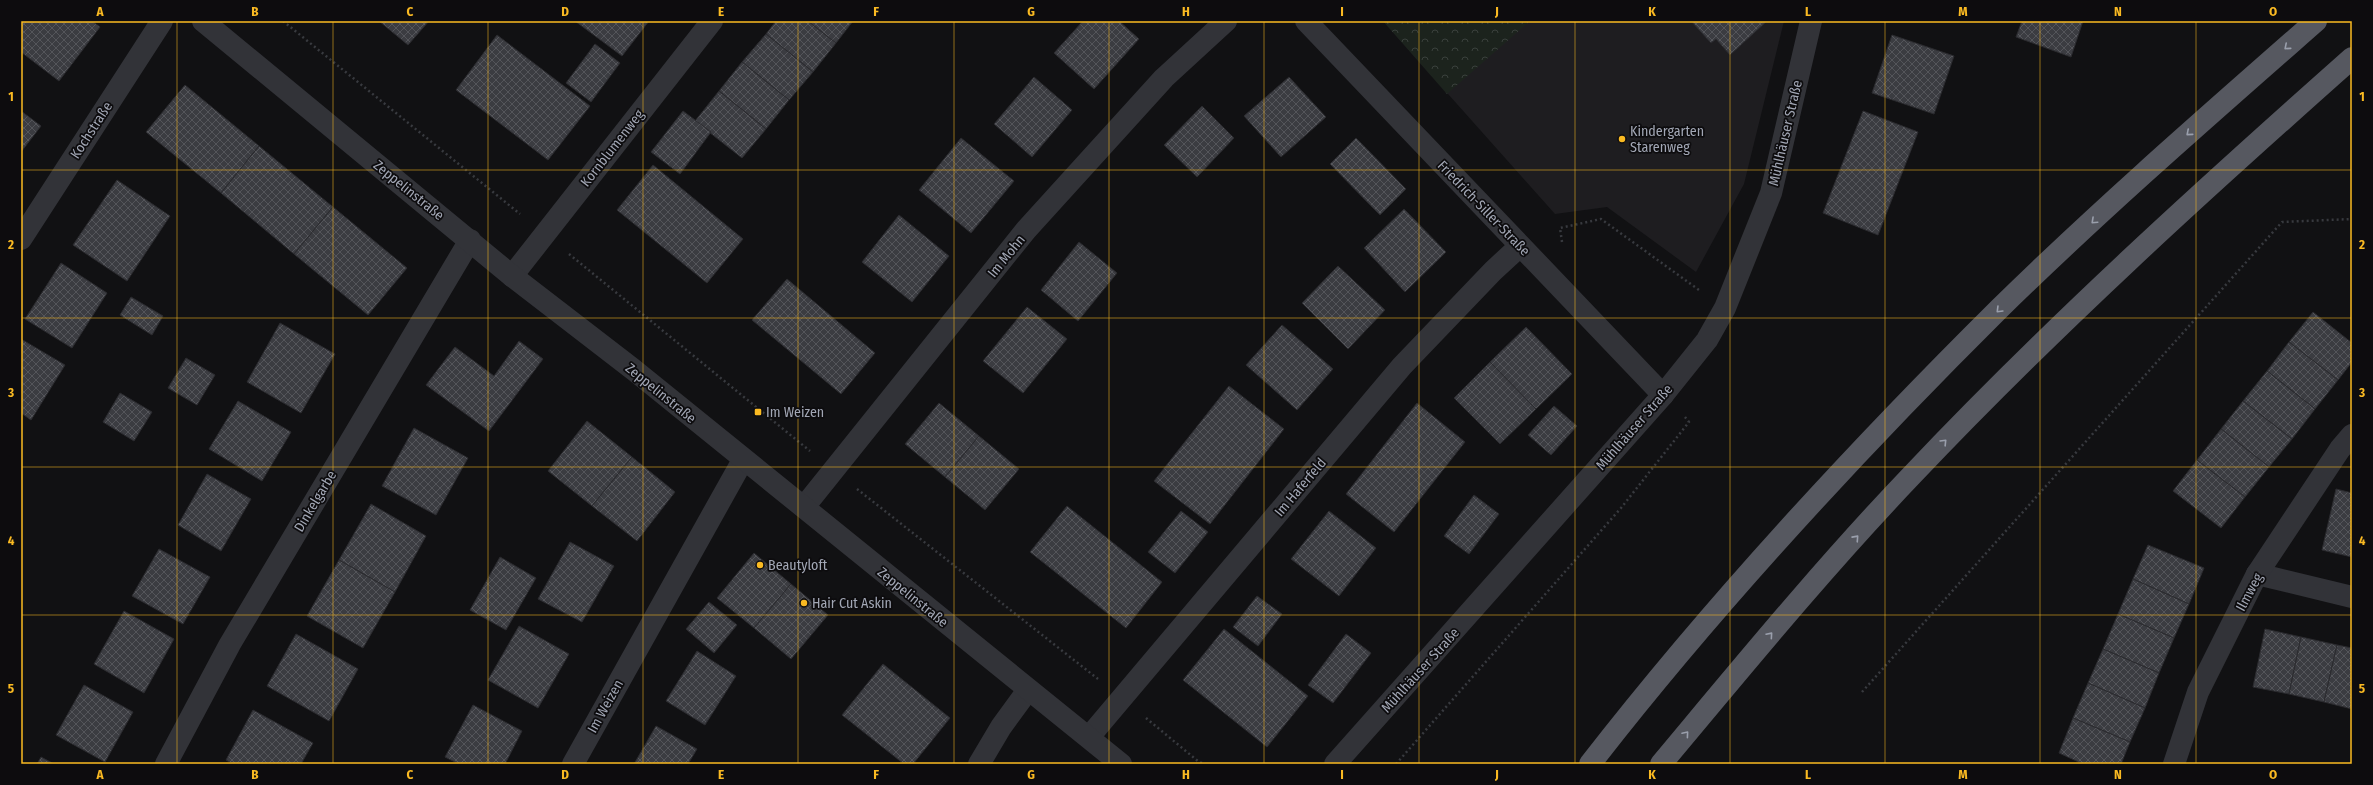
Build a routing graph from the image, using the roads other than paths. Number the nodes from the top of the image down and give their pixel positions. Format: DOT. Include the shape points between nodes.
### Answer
graph roads {
  1 [pos="162,21"];
  2 [pos="712,21"];
  3 [pos="1226,21"];
  4 [pos="1306,21"];
  5 [pos="1811,21"];
  6 [pos="2316,21"];
  7 [pos="212,24"];
  8 [pos="2352,58"];
  9 [pos="21,239"];
  10 [pos="470,240"];
  11 [pos="1520,246"];
  12 [pos="512,276"];
  13 [pos="1663,395"];
  14 [pos="2352,436"];
  15 [pos="743,460"];
  16 [pos="804,507"];
  17 [pos="2258,574"];
  18 [pos="2352,598"];
  19 [pos="1028,690"];
  20 [pos="1089,737"];
  21 [pos="166,764"];
  22 [pos="572,764"];
  23 [pos="979,764"];
  24 [pos="1121,764"];
  25 [pos="1335,764"];
  26 [pos="1590,764"];
  27 [pos="1661,764"];
  28 [pos="2174,764"];
  1 -- 9 [label="street, Kochstraße"];
  2 -- 12 [label="street, Kornblumenweg"];
  3 -- 16 [label="street, Im Mohn" via="1164,78 1026,230"];
  4 -- 11 [label="street, Friedrich-Siller-Straße"];
  5 -- 13 [label="street, Mühlhäuser Straße" via="1771,194 1725,308 1706,340"];
  6 -- 26 [label="highway, one-way" via="2177,144 2001,308 1870,440 1726,599"];
  7 -- 10 [label="street, Zeppelinstraße"];
  27 -- 8 [label="highway, one-way" via="1772,632 1911,476 2043,341 2198,195"];
  10 -- 12 [label="street, Zeppelinstraße"];
  10 -- 21 [label="street, Dinkelgarbe" via="230,644"];
  11 -- 13 [label="street, Friedrich-Siller-Straße"];
  11 -- 20 [label="street, Im Haferfeld" via="1402,366"];
  12 -- 15 [label="street, Zeppelinstraße" via="634,370"];
  13 -- 25 [label="street, Mühlhäuser Straße"];
  14 -- 17 [label="street, Ilmweg" via="2340,449"];
  15 -- 16 [label="street, Zeppelinstraße"];
  15 -- 22 [label="street, Im Weizen"];
  16 -- 19 [label="street, Zeppelinstraße"];
  17 -- 18 [label="street"];
  17 -- 28 [label="street, Ilmweg" via="2198,692"];
  19 -- 20 [label="street, Zeppelinstraße"];
  19 -- 23 [label="street" via="1001,727"];
  20 -- 24 [label="street, Zeppelinstraße"];
}
